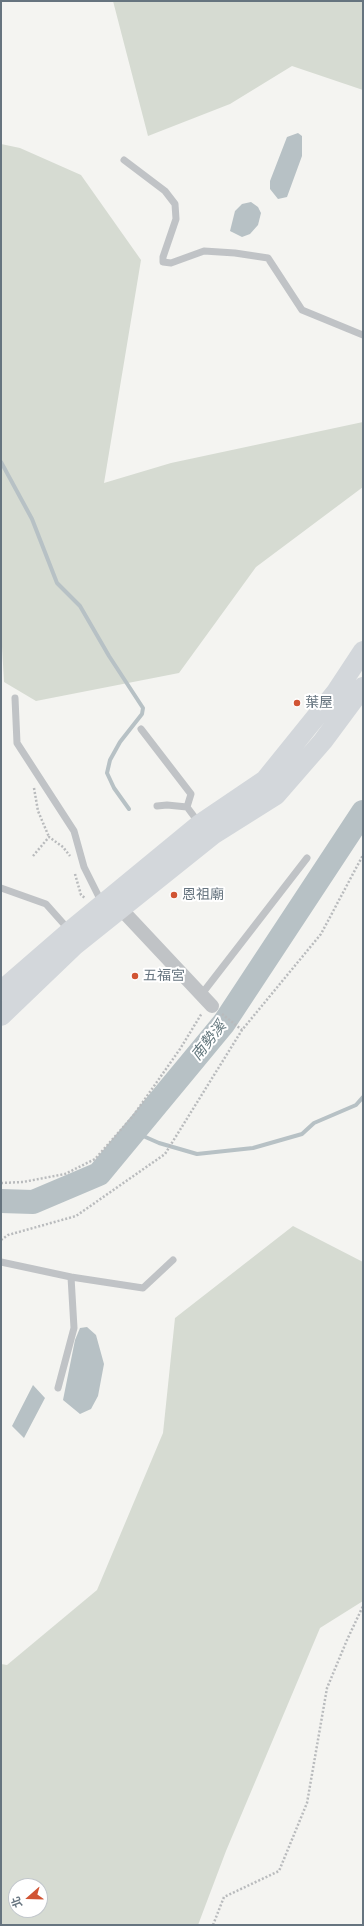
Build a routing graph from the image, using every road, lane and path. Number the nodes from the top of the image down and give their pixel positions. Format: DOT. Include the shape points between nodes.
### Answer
graph roads {
  1 [pos="124,160"];
  2 [pos="363,335"];
  3 [pos="363,651"];
  4 [pos="336,692"];
  5 [pos="15,698"];
  6 [pos="357,699"];
  7 [pos="141,729"];
  8 [pos="34,770"];
  9 [pos="157,806"];
  10 [pos="187,807"];
  11 [pos="207,829"];
  12 [pos="49,837"];
  13 [pos="363,855"];
  14 [pos="33,856"];
  15 [pos="307,858"];
  16 [pos="72,864"];
  17 [pos="74,872"];
  18 [pos="1,888"];
  19 [pos="112,907"];
  20 [pos="70,931"];
  21 [pos="207,1001"];
  22 [pos="4,1003"];
  23 [pos="242,1030"];
  24 [pos="1,1183"];
  25 [pos="1,1240"];
  26 [pos="173,1260"];
  27 [pos="1,1262"];
  28 [pos="71,1277"];
  29 [pos="58,1388"];
  30 [pos="363,1606"];
  31 [pos="213,1925"];
  1 -- 2 [label="lane" via="165,191 175,204 176,219 163,262 171,263 204,251 268,258 302,310"];
  3 -- 4 [label="street"];
  4 -- 6 [label="street"];
  4 -- 11 [label="street" via="265,780"];
  5 -- 8 [label="lane" via="17,743"];
  6 -- 11 [label="street" via="276,795"];
  7 -- 10 [label="lane" via="191,794"];
  8 -- 12 [label="path" via="34,794"];
  8 -- 19 [label="lane" via="74,830 84,867"];
  9 -- 10 [label="lane"];
  10 -- 11 [label="lane"];
  11 -- 19 [label="street"];
  12 -- 14 [label="path"];
  12 -- 16 [label="path" via="63,847"];
  13 -- 23 [label="path" via="321,934"];
  15 -- 21 [label="lane"];
  17 -- 19 [label="path" via="81,895 89,901"];
  18 -- 20 [label="lane" via="46,904"];
  19 -- 20 [label="street"];
  19 -- 21 [label="street"];
  19 -- 22 [label="street" via="74,946"];
  20 -- 22 [label="street"];
  21 -- 23 [label="path"];
  21 -- 24 [label="path" via="180,1049 133,1116 95,1158 65,1174 23,1182"];
  23 -- 25 [label="path" via="165,1154 76,1216 8,1235"];
  26 -- 28 [label="lane" via="143,1288"];
  27 -- 28 [label="lane"];
  28 -- 29 [label="lane" via="74,1328"];
  30 -- 31 [label="path" via="327,1688 307,1803 279,1871 224,1897"];
}
